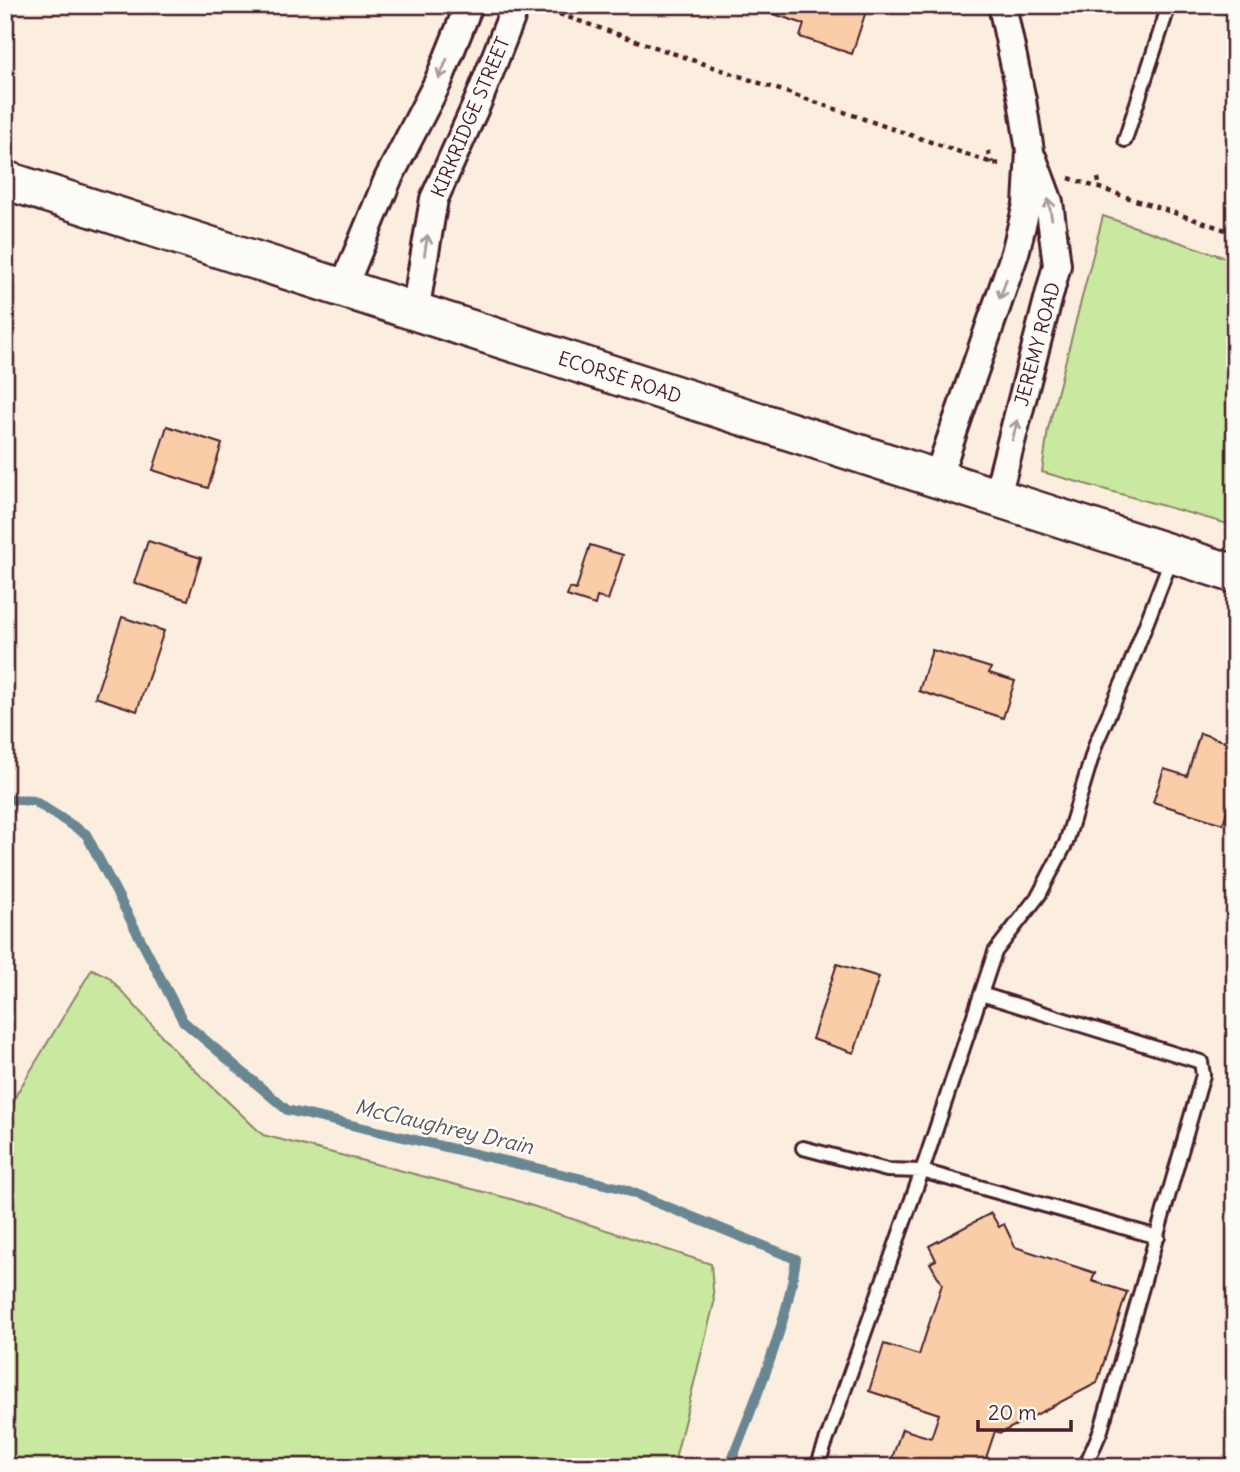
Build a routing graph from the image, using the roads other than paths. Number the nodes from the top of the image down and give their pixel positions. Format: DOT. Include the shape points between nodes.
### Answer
graph roads {
  1 [pos="469,5"];
  2 [pos="516,5"];
  3 [pos="1002,5"];
  4 [pos="1169,5"];
  5 [pos="1125,140"];
  6 [pos="1032,161"];
  7 [pos="5,180"];
  8 [pos="343,288"];
  9 [pos="415,312"];
  10 [pos="937,479"];
  11 [pos="997,496"];
  12 [pos="1173,554"];
  13 [pos="1235,574"];
  14 [pos="981,994"];
  15 [pos="803,1148"];
  16 [pos="922,1171"];
  17 [pos="1158,1237"];
  18 [pos="817,1467"];
  19 [pos="1085,1467"];
  1 -- 8 [label="street, one-way" via="438,82 388,178"];
  9 -- 2 [label="street, KIRKRIDGE STREET, one-way" via="433,199"];
  3 -- 6 [label="street, JEREMY ROAD"];
  4 -- 5 [label="lane"];
  6 -- 10 [label="street, JEREMY ROAD, one-way" via="1015,253"];
  11 -- 6 [label="street, JEREMY ROAD, one-way" via="1057,265 1049,202"];
  7 -- 8 [label="main road, ECORSE ROAD"];
  8 -- 9 [label="main road, ECORSE ROAD"];
  9 -- 10 [label="main road, ECORSE ROAD"];
  10 -- 11 [label="main road, ECORSE ROAD"];
  11 -- 12 [label="main road, ECORSE ROAD"];
  12 -- 13 [label="main road, ECORSE ROAD"];
  12 -- 14 [label="lane" via="1096,743 1066,843 1039,895 995,952"];
  14 -- 16 [label="lane"];
  14 -- 17 [label="lane" via="1200,1062 1203,1075"];
  15 -- 16 [label="lane" via="887,1170"];
  16 -- 17 [label="lane"];
  16 -- 18 [label="lane"];
  17 -- 19 [label="lane" via="1101,1430"];
}
